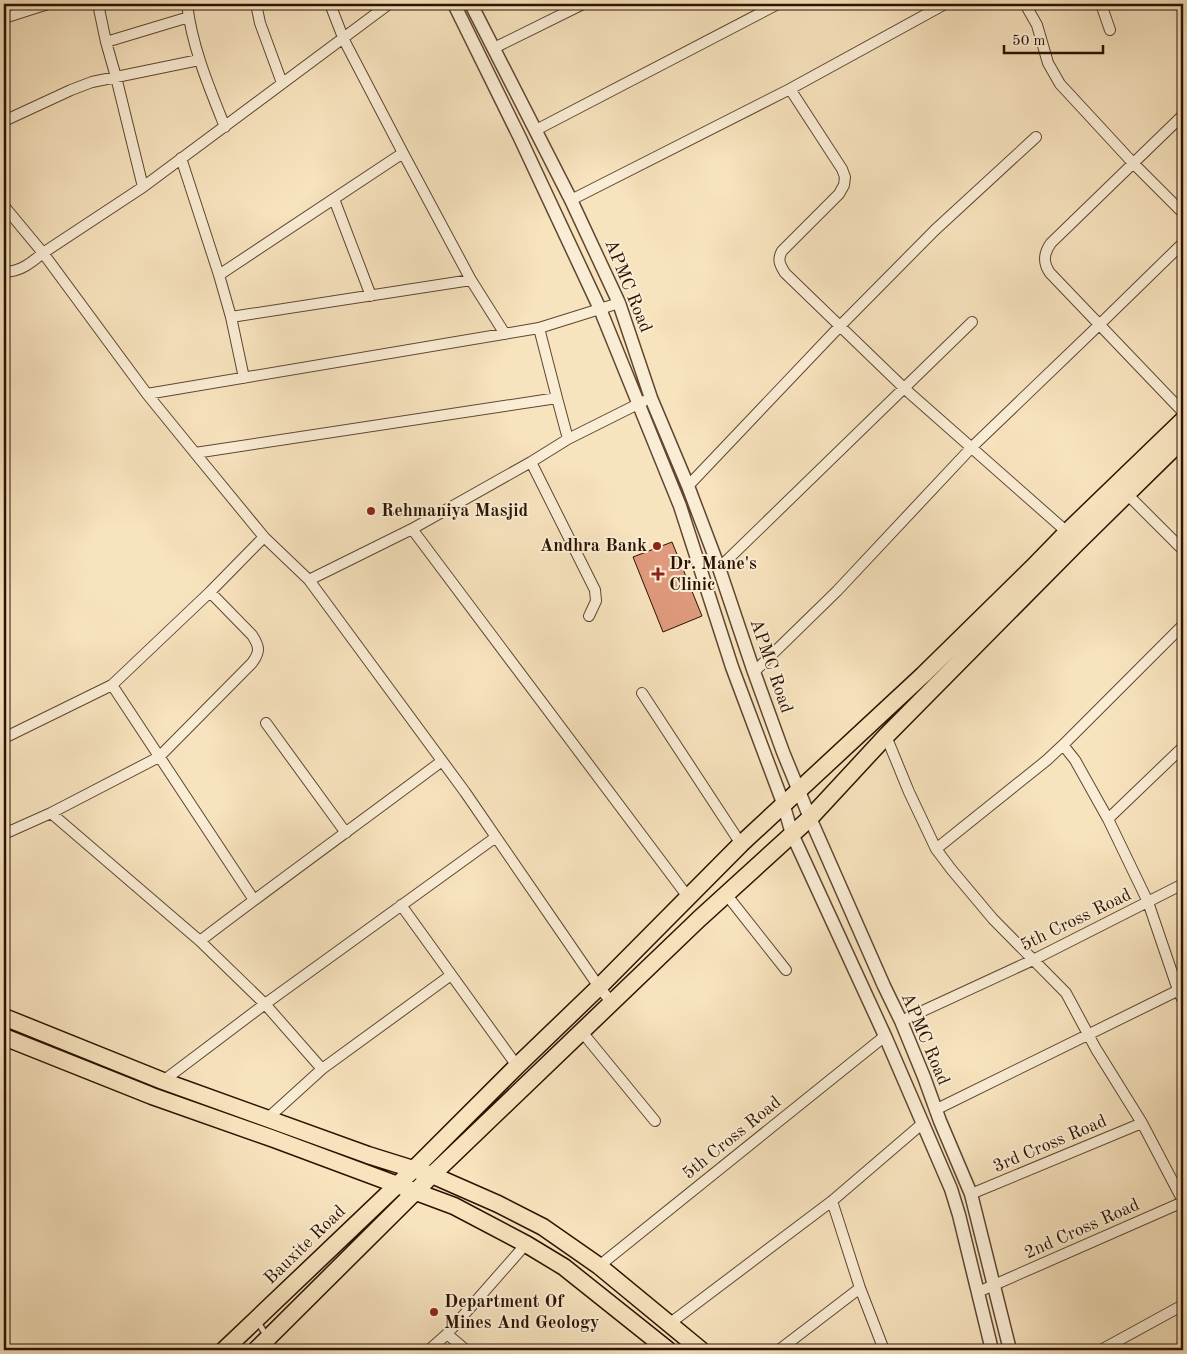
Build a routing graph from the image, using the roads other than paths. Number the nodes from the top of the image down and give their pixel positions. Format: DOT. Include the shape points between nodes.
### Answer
graph roads {
  1 [pos="48,4"];
  2 [pos="98,4"];
  3 [pos="187,4"];
  4 [pos="256,4"];
  5 [pos="330,4"];
  6 [pos="390,4"];
  7 [pos="454,4"];
  8 [pos="472,4"];
  9 [pos="583,4"];
  10 [pos="778,4"];
  11 [pos="945,4"];
  12 [pos="1026,4"];
  13 [pos="1101,4"];
  14 [pos="757,8"];
  15 [pos="189,17"];
  16 [pos="4,18"];
  17 [pos="1110,30"];
  18 [pos="343,38"];
  19 [pos="106,42"];
  20 [pos="494,48"];
  21 [pos="199,60"];
  22 [pos="116,77"];
  23 [pos="282,83"];
  24 [pos="790,90"];
  25 [pos="1183,115"];
  26 [pos="4,121"];
  27 [pos="225,127"];
  28 [pos="536,130"];
  29 [pos="1036,137"];
  30 [pos="403,154"];
  31 [pos="181,158"];
  32 [pos="1134,163"];
  33 [pos="143,187"];
  34 [pos="334,198"];
  35 [pos="571,200"];
  36 [pos="4,206"];
  37 [pos="1183,213"];
  38 [pos="1183,243"];
  39 [pos="43,253"];
  40 [pos="20,269"];
  41 [pos="4,272"];
  42 [pos="219,275"];
  43 [pos="4,280"];
  44 [pos="470,280"];
  45 [pos="371,296"];
  46 [pos="618,303"];
  47 [pos="600,309"];
  48 [pos="231,318"];
  49 [pos="972,322"];
  50 [pos="840,326"];
  51 [pos="1100,326"];
  52 [pos="540,328"];
  53 [pos="505,334"];
  54 [pos="244,378"];
  55 [pos="905,388"];
  56 [pos="148,394"];
  57 [pos="557,398"];
  58 [pos="651,398"];
  59 [pos="638,404"];
  60 [pos="1183,412"];
  61 [pos="1183,420"];
  62 [pos="568,439"];
  63 [pos="1183,439"];
  64 [pos="972,447"];
  65 [pos="195,453"];
  66 [pos="530,462"];
  67 [pos="688,486"];
  68 [pos="1127,494"];
  69 [pos="412,529"];
  70 [pos="1067,532"];
  71 [pos="264,537"];
  72 [pos="1183,550"];
  73 [pos="719,568"];
  74 [pos="309,580"];
  75 [pos="210,592"];
  76 [pos="589,616"];
  77 [pos="1183,625"];
  78 [pos="754,672"];
  79 [pos="112,685"];
  80 [pos="642,693"];
  81 [pos="266,723"];
  82 [pos="886,736"];
  83 [pos="4,738"];
  84 [pos="1063,745"];
  85 [pos="1183,747"];
  86 [pos="159,756"];
  87 [pos="442,761"];
  88 [pos="799,790"];
  89 [pos="783,804"];
  90 [pos="51,812"];
  91 [pos="810,818"];
  92 [pos="1108,819"];
  93 [pos="346,833"];
  94 [pos="4,834"];
  95 [pos="792,834"];
  96 [pos="496,837"];
  97 [pos="741,844"];
  98 [pos="936,849"];
  99 [pos="1183,884"];
  100 [pos="726,894"];
  101 [pos="688,897"];
  102 [pos="254,900"];
  103 [pos="1148,902"];
  104 [pos="401,905"];
  105 [pos="200,941"];
  106 [pos="1033,960"];
  107 [pos="786,970"];
  108 [pos="452,975"];
  109 [pos="599,987"];
  110 [pos="1181,989"];
  111 [pos="1183,1001"];
  112 [pos="612,1003"];
  113 [pos="265,1004"];
  114 [pos="4,1017"];
  115 [pos="901,1021"];
  116 [pos="582,1032"];
  117 [pos="1088,1035"];
  118 [pos="885,1036"];
  119 [pos="4,1037"];
  120 [pos="517,1066"];
  121 [pos="322,1069"];
  122 [pos="163,1080"];
  123 [pos="935,1110"];
  124 [pos="268,1118"];
  125 [pos="655,1121"];
  126 [pos="923,1123"];
  127 [pos="1142,1123"];
  128 [pos="414,1169"];
  129 [pos="432,1175"];
  130 [pos="397,1185"];
  131 [pos="416,1191"];
  132 [pos="971,1194"];
  133 [pos="832,1201"];
  134 [pos="1183,1201"];
  135 [pos="526,1244"];
  136 [pos="599,1266"];
  137 [pos="994,1285"];
  138 [pos="860,1288"];
  139 [pos="978,1292"];
  140 [pos="1183,1305"];
  141 [pos="257,1319"];
  142 [pos="669,1324"];
  143 [pos="447,1334"];
  144 [pos="271,1344"];
  145 [pos="224,1350"];
  146 [pos="256,1350"];
  147 [pos="429,1350"];
  148 [pos="466,1350"];
  149 [pos="668,1350"];
  150 [pos="701,1350"];
  151 [pos="780,1350"];
  152 [pos="884,1350"];
  153 [pos="992,1350"];
  154 [pos="1010,1350"];
  155 [pos="1101,1350"];
  1 -- 16 [label="street"];
  2 -- 19 [label="street"];
  3 -- 15 [label="street"];
  4 -- 23 [label="street"];
  5 -- 18 [label="street"];
  6 -- 18 [label="street"];
  7 -- 47 [label="street, APMC Road"];
  8 -- 20 [label="street, APMC Road"];
  9 -- 20 [label="street"];
  10 -- 14 [label="street"];
  11 -- 24 [label="street"];
  12 -- 32 [label="street" via="1037,25 1048,63 1060,84"];
  13 -- 17 [label="street"];
  14 -- 28 [label="street"];
  15 -- 19 [label="street"];
  15 -- 21 [label="street"];
  18 -- 23 [label="street"];
  18 -- 30 [label="street"];
  19 -- 22 [label="street"];
  20 -- 28 [label="street, APMC Road"];
  21 -- 22 [label="street"];
  21 -- 27 [label="street"];
  22 -- 26 [label="street" via="70,90"];
  22 -- 33 [label="street"];
  23 -- 27 [label="street"];
  24 -- 35 [label="street"];
  24 -- 50 [label="street" via="833,153 845,177 839,194 782,251 779,262 785,273"];
  25 -- 32 [label="street"];
  27 -- 31 [label="street"];
  28 -- 35 [label="street, APMC Road"];
  29 -- 50 [label="street" via="935,230"];
  30 -- 34 [label="street"];
  30 -- 44 [label="street"];
  31 -- 33 [label="street"];
  31 -- 42 [label="street"];
  32 -- 37 [label="street"];
  32 -- 51 [label="street" via="1045,252 1045,266 1050,273"];
  33 -- 39 [label="street"];
  34 -- 42 [label="street"];
  34 -- 45 [label="street"];
  35 -- 46 [label="street, APMC Road"];
  36 -- 39 [label="street"];
  38 -- 51 [label="street"];
  39 -- 40 [label="street"];
  39 -- 56 [label="street"];
  40 -- 41 [label="street"];
  40 -- 43 [label="street"];
  42 -- 48 [label="street"];
  44 -- 45 [label="street"];
  44 -- 53 [label="street"];
  45 -- 48 [label="street"];
  46 -- 47 [label="street"];
  46 -- 58 [label="street, APMC Road"];
  47 -- 52 [label="street"];
  47 -- 59 [label="street, APMC Road"];
  48 -- 54 [label="street"];
  49 -- 55 [label="street"];
  50 -- 55 [label="street"];
  50 -- 67 [label="street"];
  51 -- 60 [label="street"];
  51 -- 64 [label="street"];
  52 -- 53 [label="street"];
  52 -- 57 [label="street"];
  53 -- 54 [label="street"];
  54 -- 56 [label="street"];
  55 -- 64 [label="street"];
  55 -- 73 [label="street"];
  56 -- 65 [label="street"];
  57 -- 62 [label="street"];
  57 -- 65 [label="street"];
  58 -- 59 [label="street"];
  58 -- 67 [label="street, APMC Road"];
  59 -- 62 [label="street"];
  59 -- 89 [label="street, APMC Road" via="680,506 732,667"];
  61 -- 70 [label="main road, Bauxite Road"];
  62 -- 66 [label="street"];
  63 -- 68 [label="main road"];
  64 -- 70 [label="street"];
  64 -- 78 [label="street" via="837,591"];
  65 -- 71 [label="street"];
  66 -- 69 [label="street"];
  66 -- 76 [label="street" via="595,590 596,601"];
  67 -- 73 [label="street, APMC Road"];
  68 -- 72 [label="street"];
  68 -- 82 [label="main road"];
  69 -- 74 [label="street"];
  69 -- 101 [label="street"];
  70 -- 88 [label="main road, Bauxite Road" via="923,675"];
  71 -- 74 [label="street"];
  71 -- 75 [label="street"];
  73 -- 78 [label="street, APMC Road"];
  74 -- 87 [label="street"];
  75 -- 79 [label="street"];
  75 -- 86 [label="street" via="252,635 258,647 257,657"];
  77 -- 84 [label="street"];
  78 -- 88 [label="street, APMC Road"];
  79 -- 83 [label="street"];
  79 -- 86 [label="street"];
  80 -- 97 [label="street"];
  81 -- 93 [label="street"];
  82 -- 91 [label="main road"];
  82 -- 98 [label="street"];
  84 -- 92 [label="street"];
  84 -- 98 [label="street"];
  85 -- 92 [label="street"];
  86 -- 90 [label="street"];
  86 -- 102 [label="street"];
  87 -- 93 [label="street"];
  87 -- 96 [label="street"];
  88 -- 89 [label="main road, Bauxite Road"];
  88 -- 91 [label="street, APMC Road"];
  89 -- 95 [label="street, APMC Road"];
  89 -- 97 [label="main road, Bauxite Road"];
  90 -- 94 [label="street"];
  90 -- 105 [label="street"];
  91 -- 95 [label="main road"];
  91 -- 115 [label="street, APMC Road"];
  92 -- 103 [label="street"];
  93 -- 102 [label="street"];
  95 -- 100 [label="main road"];
  95 -- 118 [label="street, APMC Road"];
  96 -- 104 [label="street"];
  96 -- 109 [label="street"];
  97 -- 101 [label="main road, Bauxite Road"];
  98 -- 106 [label="street" via="993,919"];
  99 -- 103 [label="street, 5th Cross Road"];
  100 -- 107 [label="street"];
  100 -- 112 [label="main road"];
  101 -- 109 [label="main road, Bauxite Road"];
  102 -- 105 [label="street"];
  103 -- 106 [label="street, 5th Cross Road"];
  103 -- 110 [label="street"];
  104 -- 108 [label="street"];
  104 -- 113 [label="street"];
  105 -- 113 [label="street"];
  106 -- 115 [label="street, 5th Cross Road"];
  106 -- 117 [label="street" via="1066,993"];
  108 -- 120 [label="street"];
  108 -- 121 [label="street"];
  109 -- 112 [label="street"];
  109 -- 120 [label="main road, Bauxite Road"];
  110 -- 111 [label="street"];
  110 -- 117 [label="street"];
  112 -- 116 [label="main road"];
  113 -- 121 [label="street"];
  113 -- 122 [label="street"];
  114 -- 122 [label="main road"];
  115 -- 123 [label="street, APMC Road"];
  116 -- 125 [label="street"];
  116 -- 129 [label="main road"];
  117 -- 123 [label="street"];
  117 -- 127 [label="street"];
  118 -- 126 [label="street, APMC Road"];
  118 -- 136 [label="street, 5th Cross Road"];
  119 -- 130 [label="main road" via="152,1096"];
  120 -- 128 [label="main road, Bauxite Road"];
  121 -- 124 [label="street"];
  122 -- 124 [label="main road"];
  123 -- 132 [label="street, APMC Road"];
  124 -- 128 [label="main road"];
  126 -- 133 [label="street"];
  126 -- 139 [label="street, APMC Road" via="951,1188"];
  127 -- 132 [label="street, 3rd Cross Road"];
  127 -- 134 [label="street"];
  128 -- 129 [label="main road"];
  128 -- 130 [label="main road, Bauxite Road"];
  129 -- 131 [label="main road"];
  129 -- 136 [label="main road" via="542,1227"];
  130 -- 131 [label="main road"];
  130 -- 141 [label="main road, Bauxite Road"];
  131 -- 135 [label="main road" via="454,1206"];
  131 -- 144 [label="main road"];
  132 -- 137 [label="street, APMC Road"];
  133 -- 138 [label="street"];
  133 -- 142 [label="street"];
  134 -- 137 [label="street, 2nd Cross Road"];
  135 -- 143 [label="street"];
  135 -- 149 [label="main road" via="564,1267"];
  136 -- 142 [label="main road"];
  137 -- 139 [label="street, 2nd Cross Road"];
  137 -- 154 [label="street, APMC Road"];
  138 -- 151 [label="street"];
  138 -- 152 [label="street"];
  139 -- 153 [label="street, APMC Road"];
  140 -- 155 [label="street"];
  141 -- 144 [label="lane"];
  141 -- 145 [label="main road, Bauxite Road"];
  142 -- 150 [label="main road"];
  143 -- 147 [label="street"];
  143 -- 148 [label="street"];
  144 -- 146 [label="main road"];
}
